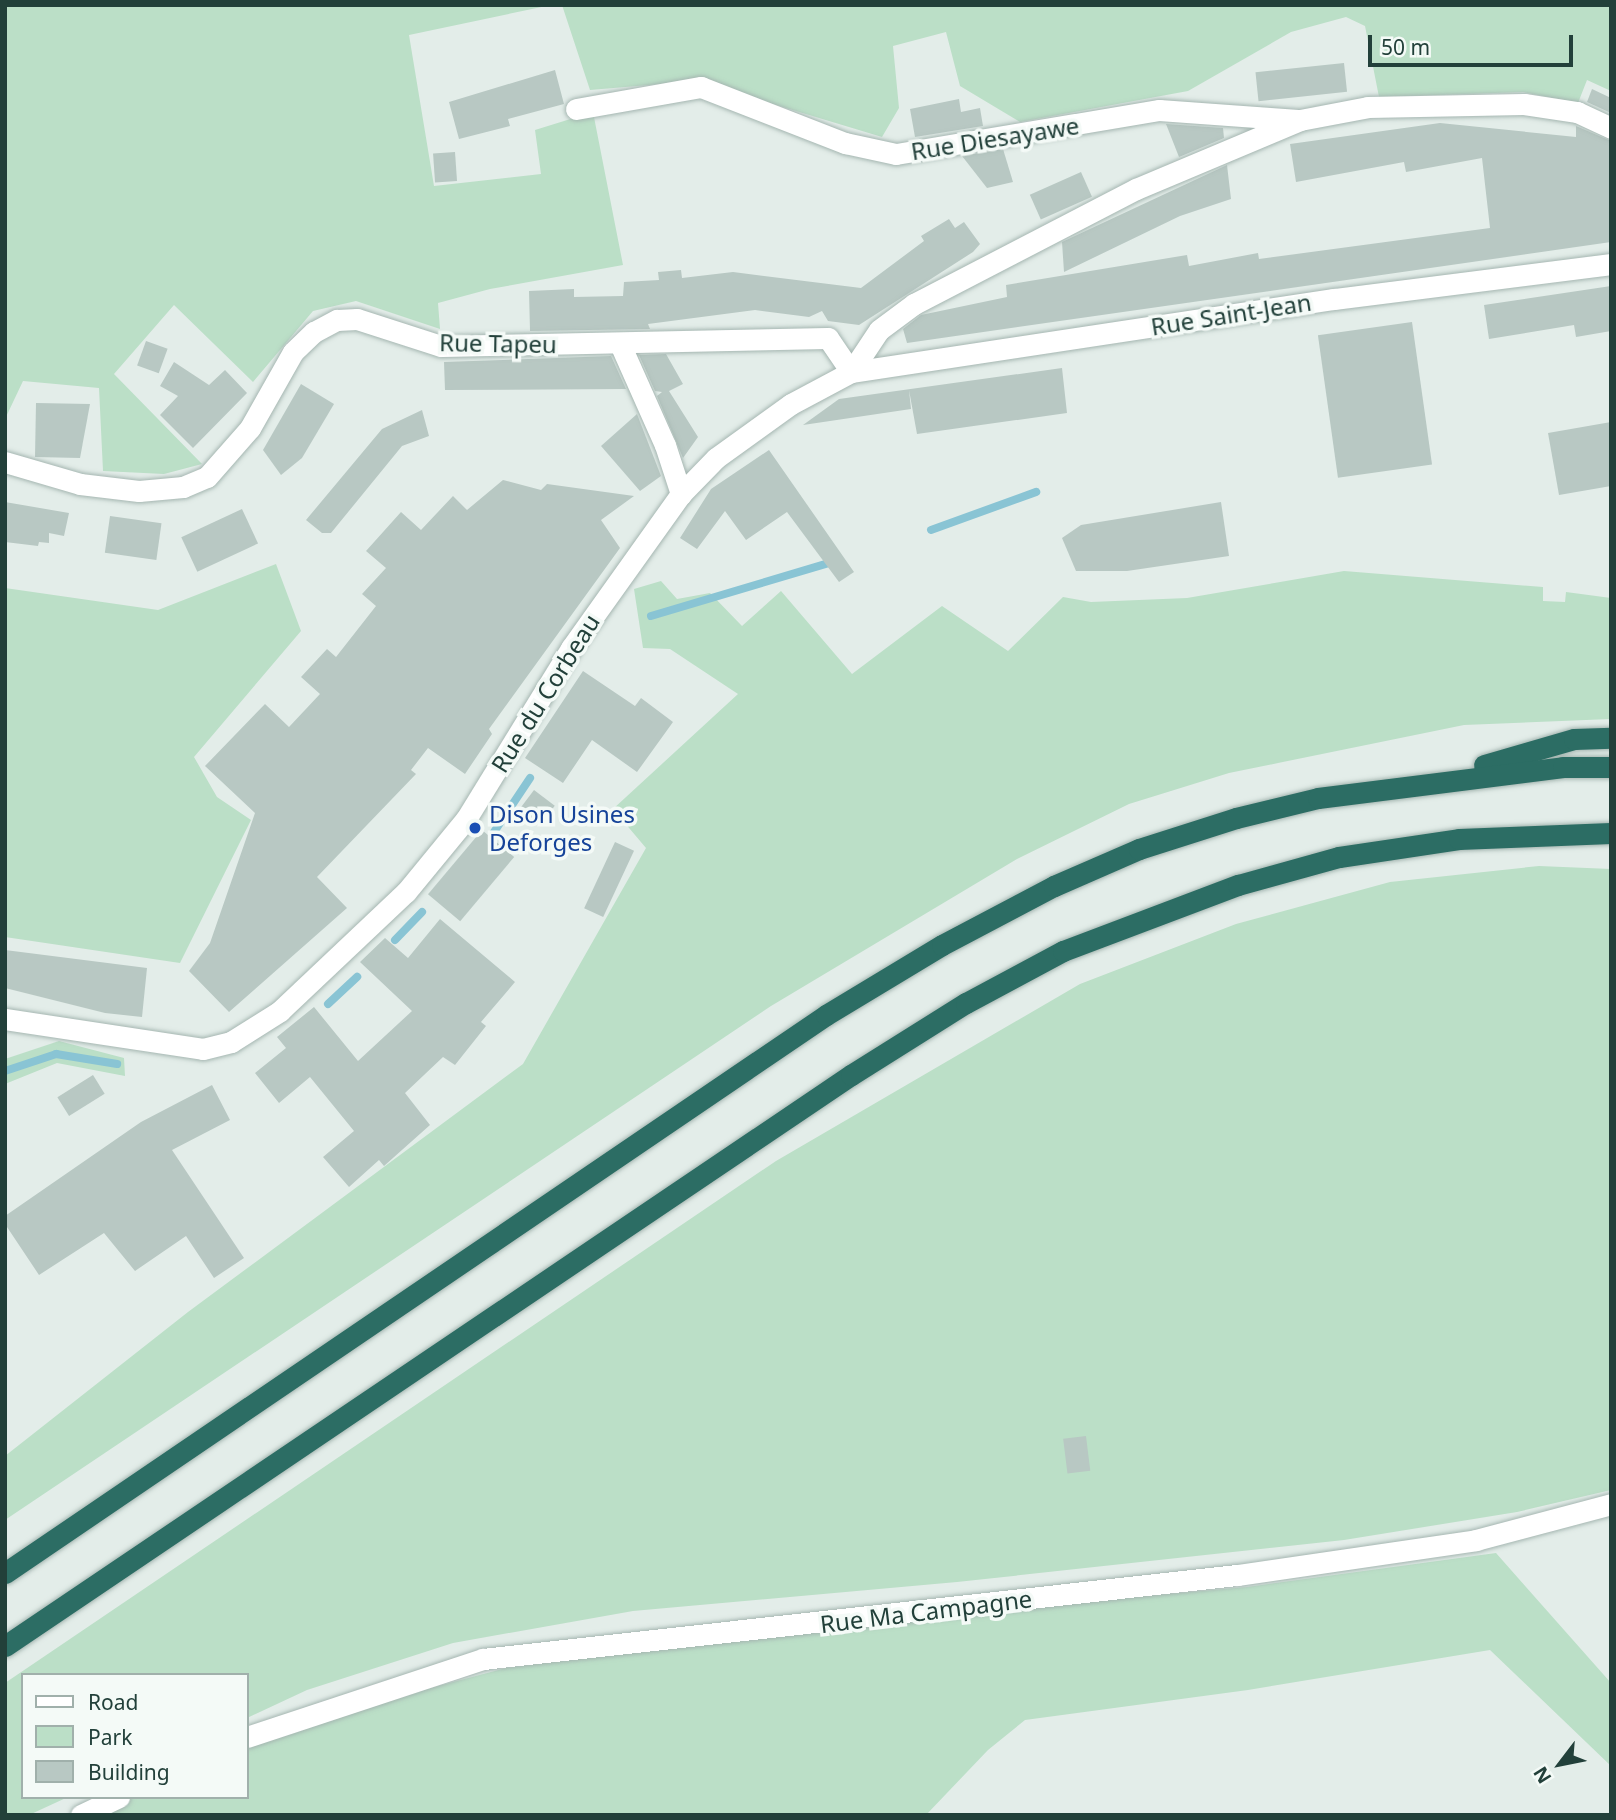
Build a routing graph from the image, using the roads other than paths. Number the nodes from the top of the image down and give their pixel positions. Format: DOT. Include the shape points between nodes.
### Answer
graph roads {
  1 [pos="576,109"];
  2 [pos="1300,120"];
  3 [pos="1611,128"];
  4 [pos="1611,264"];
  5 [pos="620,344"];
  6 [pos="851,372"];
  7 [pos="5,462"];
  8 [pos="681,494"];
  9 [pos="1611,738"];
  10 [pos="1611,767"];
  11 [pos="1428,781"];
  12 [pos="1611,834"];
  13 [pos="5,1019"];
  14 [pos="1611,1504"];
  15 [pos="5,1573"];
  16 [pos="5,1646"];
  17 [pos="248,1737"];
  18 [pos="115,1799"];
  19 [pos="81,1815"];
  1 -- 2 [label="street, Rue Diesayawe" via="701,87 845,143 896,154 1159,110"];
  2 -- 3 [label="street, Rue Diesayawe" via="1368,107 1524,104 1577,112"];
  2 -- 6 [label="street, Rue Diesayawe" via="1136,189 915,304 879,330"];
  4 -- 6 [label="street, Rue Saint-Jean" via="1334,299"];
  5 -- 6 [label="street, Rue Tapeu" via="828,338"];
  5 -- 7 [label="street, Rue Tapeu" via="441,346 357,319 337,320 314,332 292,352 250,428 207,477 183,487 138,491 80,484"];
  5 -- 8 [label="street" via="665,445"];
  6 -- 8 [label="street, Rue du Corbeau" via="791,404 716,457"];
  8 -- 13 [label="street, Rue du Corbeau" via="571,648 466,819 406,892 280,1011 231,1042 203,1049"];
  9 -- 11 [label="highway" via="1574,739"];
  10 -- 11 [label="highway" via="1563,767"];
  11 -- 15 [label="highway" via="1318,798 1139,849 1054,886 942,945 803,1031"];
  12 -- 16 [label="highway" via="1459,839 1339,858 1238,885 1063,951 966,1003 850,1075"];
  14 -- 17 [label="street, Rue Ma Campagne" via="1476,1540 1237,1575 484,1659"];
  18 -- 19 [label="street"];
}
